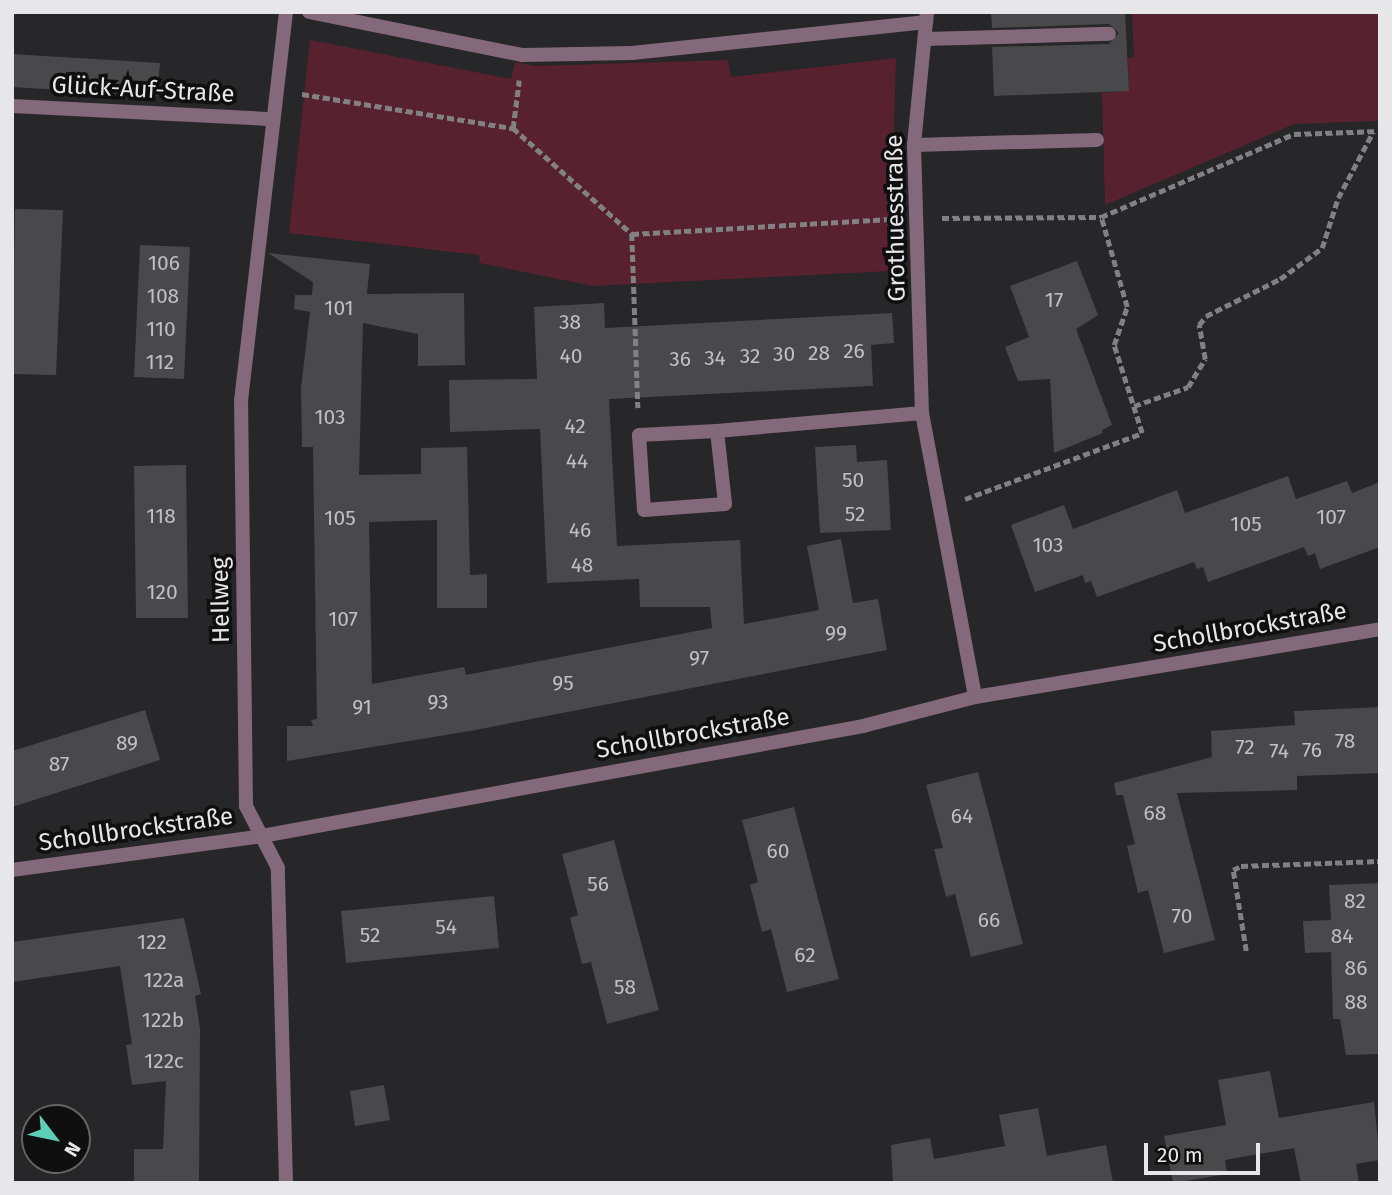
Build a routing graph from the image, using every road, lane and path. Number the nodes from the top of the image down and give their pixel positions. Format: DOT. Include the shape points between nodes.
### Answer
graph roads {
  1 [pos="286,12"];
  2 [pos="309,12"];
  3 [pos="926,17"];
  4 [pos="1109,34"];
  5 [pos="925,38"];
  6 [pos="522,55"];
  7 [pos="294,93"];
  8 [pos="12,106"];
  9 [pos="272,119"];
  10 [pos="513,128"];
  11 [pos="1377,131"];
  12 [pos="1097,139"];
  13 [pos="914,145"];
  14 [pos="1101,217"];
  15 [pos="919,218"];
  16 [pos="632,234"];
  17 [pos="1133,406"];
  18 [pos="922,413"];
  19 [pos="717,431"];
  20 [pos="639,435"];
  21 [pos="940,509"];
  22 [pos="1380,629"];
  23 [pos="975,697"];
  24 [pos="262,836"];
  25 [pos="1380,861"];
  26 [pos="12,870"];
  27 [pos="1246,951"];
  28 [pos="286,1183"];
  1 -- 9 [label="street, Hellweg"];
  2 -- 6 [label="street, Grothuesstraße"];
  3 -- 5 [label="street, Grothuesstraße"];
  3 -- 6 [label="street, Grothuesstraße" via="632,53"];
  4 -- 5 [label="street"];
  5 -- 13 [label="street, Grothuesstraße"];
  6 -- 10 [label="path"];
  7 -- 10 [label="path"];
  8 -- 9 [label="street, Glück-Auf-Straße"];
  9 -- 24 [label="street, Hellweg" via="241,401 246,806"];
  10 -- 16 [label="path"];
  11 -- 14 [label="path" via="1294,134"];
  11 -- 17 [label="path" via="1338,198 1322,248 1280,279 1206,316 1199,325 1205,359 1188,387"];
  12 -- 13 [label="street"];
  13 -- 15 [label="street, Grothuesstraße"];
  14 -- 15 [label="path"];
  14 -- 17 [label="path" via="1127,307 1114,345"];
  15 -- 16 [label="path"];
  15 -- 18 [label="street, Grothuesstraße"];
  16 -- 20 [label="path"];
  17 -- 21 [label="path" via="1142,433"];
  18 -- 19 [label="street"];
  18 -- 21 [label="street, Grothuesstraße"];
  19 -- 20 [label="street"];
  19 -- 20 [label="street" via="725,504 644,510"];
  21 -- 23 [label="street, Grothuesstraße"];
  22 -- 23 [label="street, Schollbrockstraße"];
  23 -- 24 [label="street, Schollbrockstraße" via="863,726"];
  24 -- 26 [label="street, Schollbrockstraße"];
  24 -- 28 [label="street, Hellweg" via="278,867"];
  25 -- 27 [label="path" via="1241,866 1233,870"];
}
